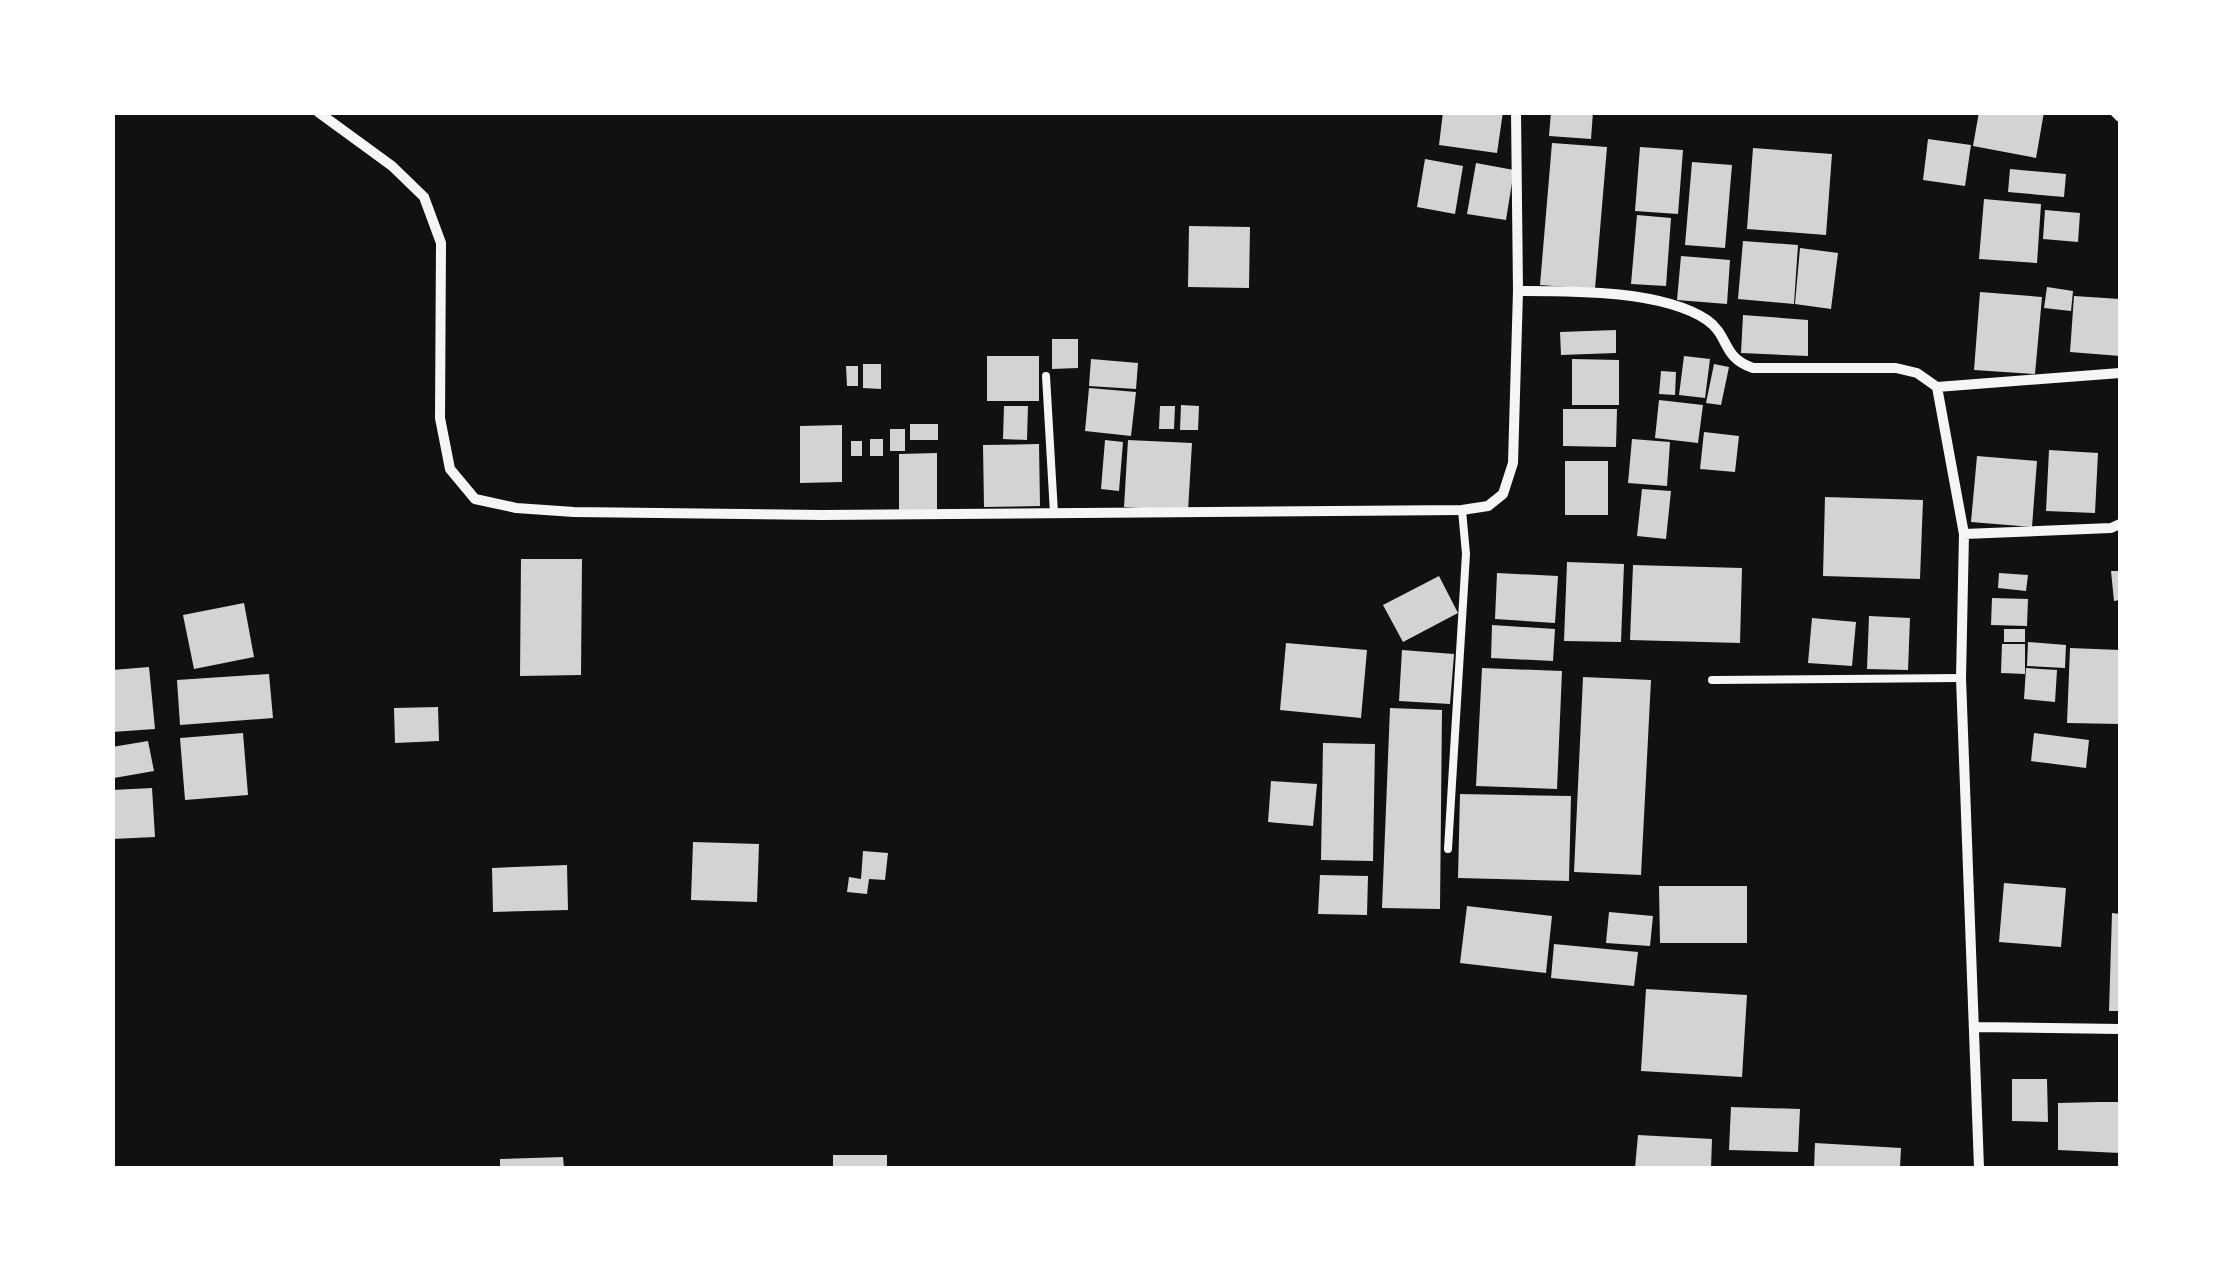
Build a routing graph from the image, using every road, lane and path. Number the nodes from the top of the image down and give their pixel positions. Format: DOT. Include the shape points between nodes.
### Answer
graph roads {
  1 [pos="318,112"];
  2 [pos="1516,112"];
  3 [pos="2114,112"];
  4 [pos="2120,117"];
  5 [pos="1518,290"];
  6 [pos="2120,373"];
  7 [pos="1046,376"];
  8 [pos="1937,387"];
  9 [pos="1462,510"];
  10 [pos="1054,514"];
  11 [pos="2120,524"];
  12 [pos="1964,534"];
  13 [pos="1961,678"];
  14 [pos="1712,680"];
  15 [pos="1448,848"];
  16 [pos="1976,1027"];
  17 [pos="2120,1029"];
  18 [pos="1979,1168"];
  1 -- 10 [label="street" via="424,197 441,243 440,418 450,469 476,499 574,512"];
  2 -- 5 [label="street"];
  3 -- 4 [label="street"];
  5 -- 8 [label="street" via="1676,304 1710,322 1734,361 1752,368 1896,368"];
  5 -- 9 [label="street" via="1514,464 1503,494 1488,506"];
  6 -- 8 [label="street"];
  7 -- 10 [label="lane"];
  8 -- 12 [label="street"];
  9 -- 10 [label="street"];
  9 -- 15 [label="lane" via="1466,554"];
  11 -- 12 [label="street"];
  12 -- 13 [label="street"];
  13 -- 14 [label="lane"];
  13 -- 16 [label="street"];
  16 -- 17 [label="street"];
  16 -- 18 [label="street"];
}
